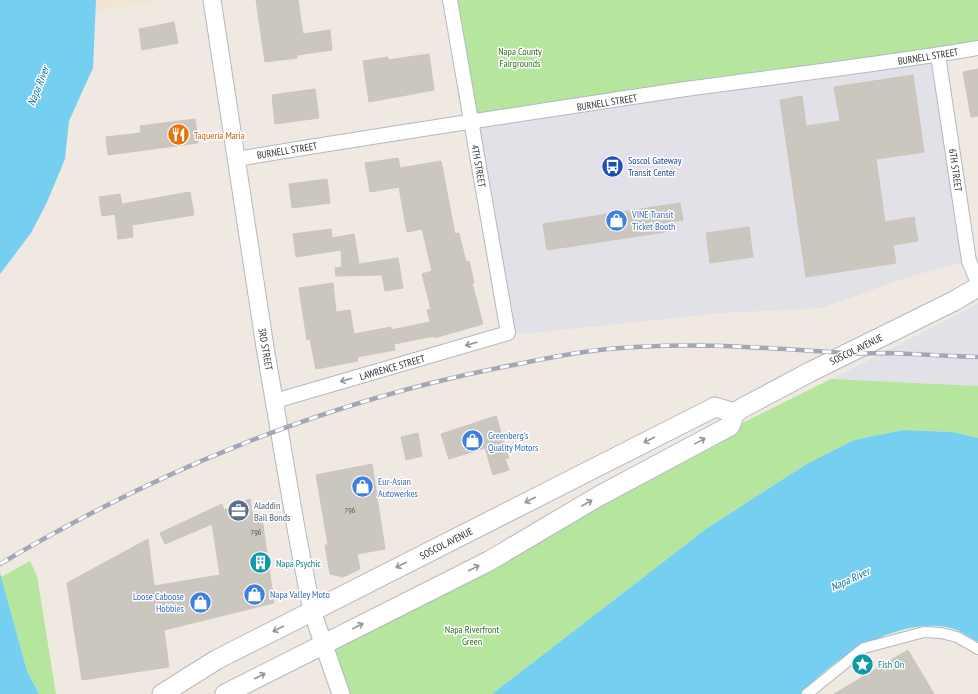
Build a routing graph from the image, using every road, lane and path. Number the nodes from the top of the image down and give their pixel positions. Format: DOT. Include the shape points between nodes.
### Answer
graph roads {
  1 [pos="212,0"];
  2 [pos="450,0"];
  3 [pos="978,48"];
  4 [pos="938,55"];
  5 [pos="471,121"];
  6 [pos="236,158"];
  7 [pos="978,283"];
  8 [pos="978,287"];
  9 [pos="508,333"];
  10 [pos="275,401"];
  11 [pos="735,413"];
  12 [pos="312,611"];
  13 [pos="323,644"];
  14 [pos="978,649"];
  15 [pos="162,694"];
  16 [pos="225,694"];
  17 [pos="341,694"];
  18 [pos="808,694"];
  1 -- 6 [label="street, 3RD STREET"];
  2 -- 5 [label="street, 4TH STREET"];
  3 -- 4 [label="street, BURNELL STREET"];
  4 -- 5 [label="street, BURNELL STREET"];
  4 -- 7 [label="street, 6TH STREET" via="969,261"];
  5 -- 6 [label="street, BURNELL STREET"];
  5 -- 9 [label="street, 4TH STREET"];
  6 -- 10 [label="street, 3RD STREET"];
  8 -- 11 [label="main road, SOSCOL AVENUE"];
  9 -- 10 [label="street, LAWRENCE STREET, one-way"];
  10 -- 12 [label="street, 3RD STREET"];
  11 -- 12 [label="main road, SOSCOL AVENUE, one-way" via="715,407"];
  13 -- 11 [label="main road, SOSCOL AVENUE, one-way" via="494,558 599,496 730,426"];
  12 -- 13 [label="street, 3RD STREET"];
  12 -- 15 [label="main road, SOSCOL AVENUE, one-way" via="216,660"];
  16 -- 13 [label="main road, SOSCOL AVENUE, one-way"];
  13 -- 17 [label="street, 3RD STREET"];
  14 -- 18 [label="street" via="957,637 924,632 864,648"];
}
